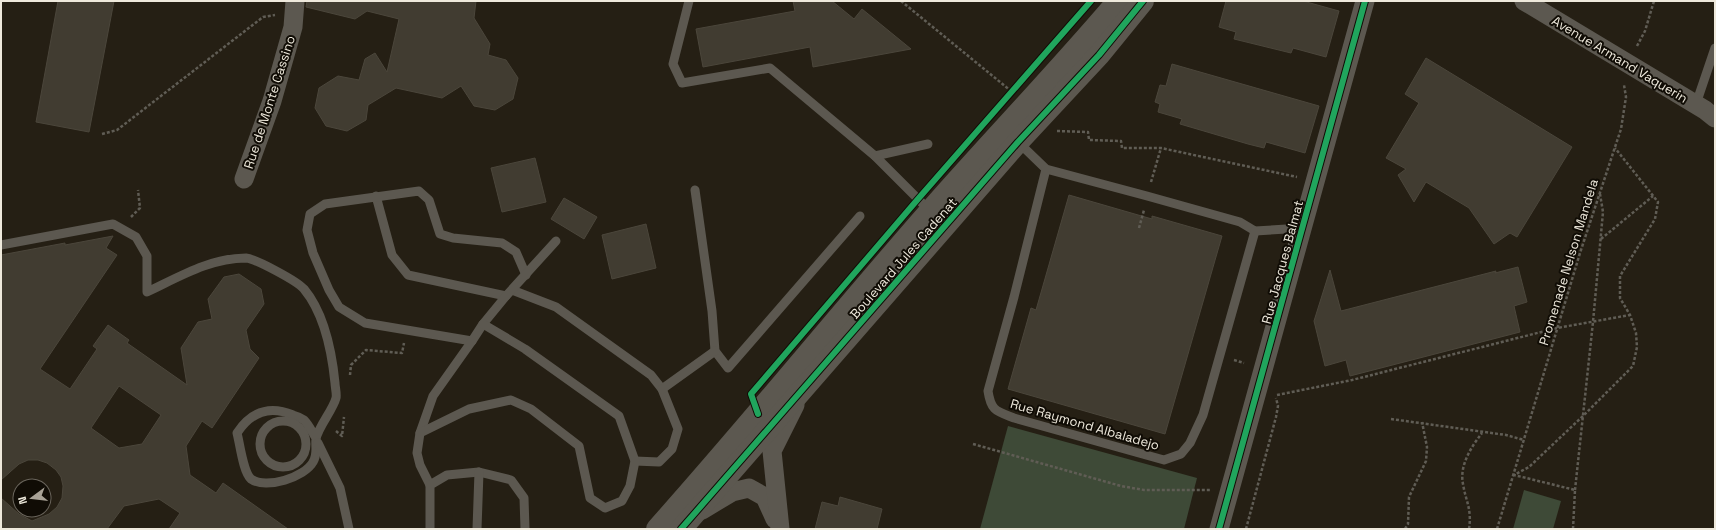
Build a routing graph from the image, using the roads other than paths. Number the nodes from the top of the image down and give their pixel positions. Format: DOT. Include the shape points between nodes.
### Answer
graph roads {
  1 [pos="689,1"];
  2 [pos="1118,1"];
  3 [pos="1142,1"];
  4 [pos="1365,1"];
  5 [pos="1524,1"];
  6 [pos="294,9"];
  7 [pos="1715,48"];
  8 [pos="1696,104"];
  9 [pos="1715,118"];
  10 [pos="1018,142"];
  11 [pos="928,144"];
  12 [pos="875,156"];
  13 [pos="1046,169"];
  14 [pos="244,180"];
  15 [pos="695,190"];
  16 [pos="376,196"];
  17 [pos="930,211"];
  18 [pos="860,216"];
  19 [pos="1303,228"];
  20 [pos="1255,231"];
  21 [pos="556,241"];
  22 [pos="1,244"];
  23 [pos="526,275"];
  24 [pos="509,293"];
  25 [pos="483,324"];
  26 [pos="472,341"];
  27 [pos="715,351"];
  28 [pos="662,389"];
  29 [pos="802,392"];
  30 [pos="420,433"];
  31 [pos="316,438"];
  32 [pos="306,439"];
  33 [pos="635,461"];
  34 [pos="479,472"];
  35 [pos="430,485"];
  36 [pos="687,522"];
  37 [pos="349,529"];
  38 [pos="430,529"];
  39 [pos="477,529"];
  40 [pos="525,529"];
  41 [pos="657,529"];
  42 [pos="780,529"];
  43 [pos="1219,529"];
  1 -- 12 [label="lane" via="673,64 682,83 770,68"];
  2 -- 17 [label="street, Boulevard Jules Cadenat"];
  3 -- 10 [label="street, Boulevard Jules Cadenat" via="1099,55"];
  4 -- 19 [label="street, Rue Jacques Balmat"];
  5 -- 8 [label="street, Avenue Armand Vaquerin"];
  6 -- 14 [label="street, Rue de Monte Cassino" via="293,27 272,101"];
  7 -- 8 [label="lane"];
  8 -- 9 [label="street, Avenue Armand Vaquerin"];
  10 -- 13 [label="lane"];
  10 -- 29 [label="street, Boulevard Jules Cadenat"];
  11 -- 12 [label="lane"];
  12 -- 17 [label="lane"];
  13 -- 20 [label="lane" via="1240,222"];
  13 -- 20 [label="lane, Rue Raymond Albaladejo" via="988,391 989,402 995,411 1014,418 1164,460 1181,454 1190,443 1203,415"];
  15 -- 27 [label="lane"];
  16 -- 23 [label="lane" via="419,190 429,200 440,234 453,238 502,242 516,252"];
  16 -- 24 [label="lane" via="392,255 408,275"];
  16 -- 26 [label="lane" via="325,204 310,214 307,230 313,254 339,307 365,323"];
  17 -- 41 [label="street, Boulevard Jules Cadenat" via="731,446"];
  18 -- 27 [label="lane" via="728,368"];
  19 -- 20 [label="lane"];
  19 -- 43 [label="street, Rue Jacques Balmat"];
  21 -- 23 [label="lane"];
  22 -- 31 [label="lane" via="113,224 136,237 147,256 147,292 196,268 215,262 248,258 280,272 304,289 319,314 332,357 336,398"];
  23 -- 24 [label="lane"];
  24 -- 25 [label="lane"];
  24 -- 28 [label="lane" via="556,307 651,375"];
  25 -- 26 [label="lane"];
  25 -- 33 [label="lane" via="525,349 619,416"];
  26 -- 30 [label="lane" via="433,396"];
  27 -- 28 [label="lane"];
  28 -- 33 [label="lane" via="678,429 672,449 659,462"];
  29 -- 36 [label="street, Boulevard Jules Cadenat"];
  29 -- 42 [label="street" via="772,451"];
  30 -- 33 [label="lane" via="469,409 511,400 531,410 580,446 590,498 605,508 622,501 630,486"];
  30 -- 35 [label="lane" via="417,453"];
  31 -- 31 [label="lane" via="303,419 282,410 265,411 254,415 237,433 246,472 251,479 272,484 297,476 308,469 317,454"];
  31 -- 32 [label="lane"];
  31 -- 37 [label="lane" via="340,488"];
  32 -- 32 [label="lane" via="301,459 296,464 283,468 270,464 261,454 260,440 266,427 279,421 293,423 299,427"];
  34 -- 35 [label="lane" via="447,475"];
  34 -- 39 [label="lane"];
  34 -- 40 [label="lane" via="511,480 524,498"];
  35 -- 38 [label="lane"];
  36 -- 42 [label="street" via="732,492 749,488 765,498"];
}
